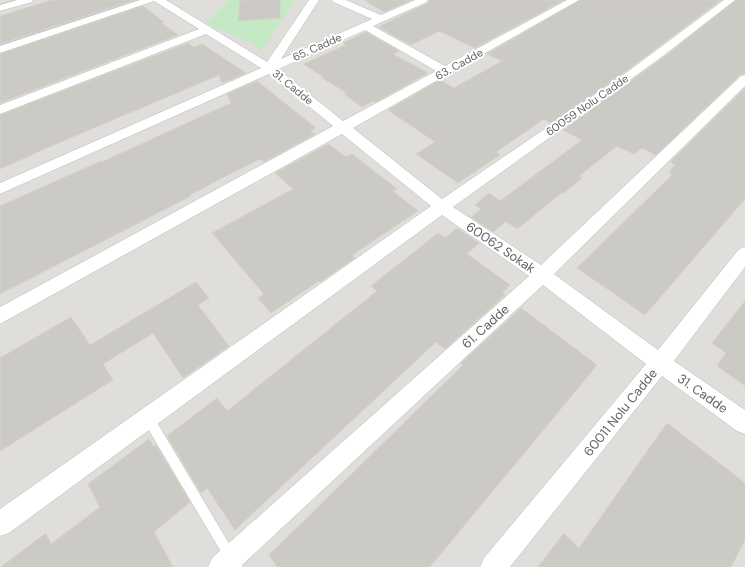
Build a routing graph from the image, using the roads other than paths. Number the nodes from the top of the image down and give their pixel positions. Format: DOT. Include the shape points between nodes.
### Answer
graph roads {
  1 [pos="28,0"];
  2 [pos="150,0"];
  3 [pos="159,0"];
  4 [pos="314,0"];
  5 [pos="337,0"];
  6 [pos="423,0"];
  7 [pos="574,0"];
  8 [pos="730,0"];
  9 [pos="0,8"];
  10 [pos="381,18"];
  11 [pos="365,26"];
  12 [pos="207,30"];
  13 [pos="0,50"];
  14 [pos="269,68"];
  15 [pos="445,71"];
  16 [pos="745,79"];
  17 [pos="0,110"];
  18 [pos="343,128"];
  19 [pos="0,189"];
  20 [pos="442,207"];
  21 [pos="745,254"];
  22 [pos="542,274"];
  23 [pos="0,316"];
  24 [pos="660,363"];
  25 [pos="148,418"];
  26 [pos="745,423"];
  27 [pos="0,524"];
  28 [pos="230,564"];
  29 [pos="493,567"];
  1 -- 9 [label="street"];
  2 -- 13 [label="street"];
  3 -- 12 [label="street"];
  4 -- 14 [label="street, 31. Cadde"];
  5 -- 10 [label="street"];
  6 -- 10 [label="street, 65. Cadde"];
  7 -- 15 [label="street, 63. Cadde"];
  8 -- 20 [label="street, 60059 Nolu Cadde" via="685,36"];
  10 -- 11 [label="street, 65. Cadde"];
  11 -- 14 [label="street, 65. Cadde"];
  11 -- 15 [label="street"];
  12 -- 14 [label="street"];
  12 -- 17 [label="street"];
  14 -- 18 [label="street, 31. Cadde"];
  14 -- 19 [label="street, 65. Cadde"];
  15 -- 18 [label="street, 63. Cadde"];
  16 -- 22 [label="street, 61. Cadde"];
  18 -- 20 [label="street, 60062 Sokak"];
  18 -- 23 [label="street, 63. Cadde"];
  20 -- 22 [label="street, 60062 Sokak"];
  20 -- 25 [label="street, 60059 Nolu Cadde"];
  21 -- 24 [label="street, 60011 Nolu Cadde"];
  22 -- 24 [label="street, 60062 Sokak"];
  22 -- 28 [label="street, 61. Cadde"];
  24 -- 26 [label="street, 31. Cadde"];
  24 -- 29 [label="street, 60011 Nolu Cadde"];
  25 -- 27 [label="street, 60059 Nolu Cadde"];
  25 -- 28 [label="lane"];
}
